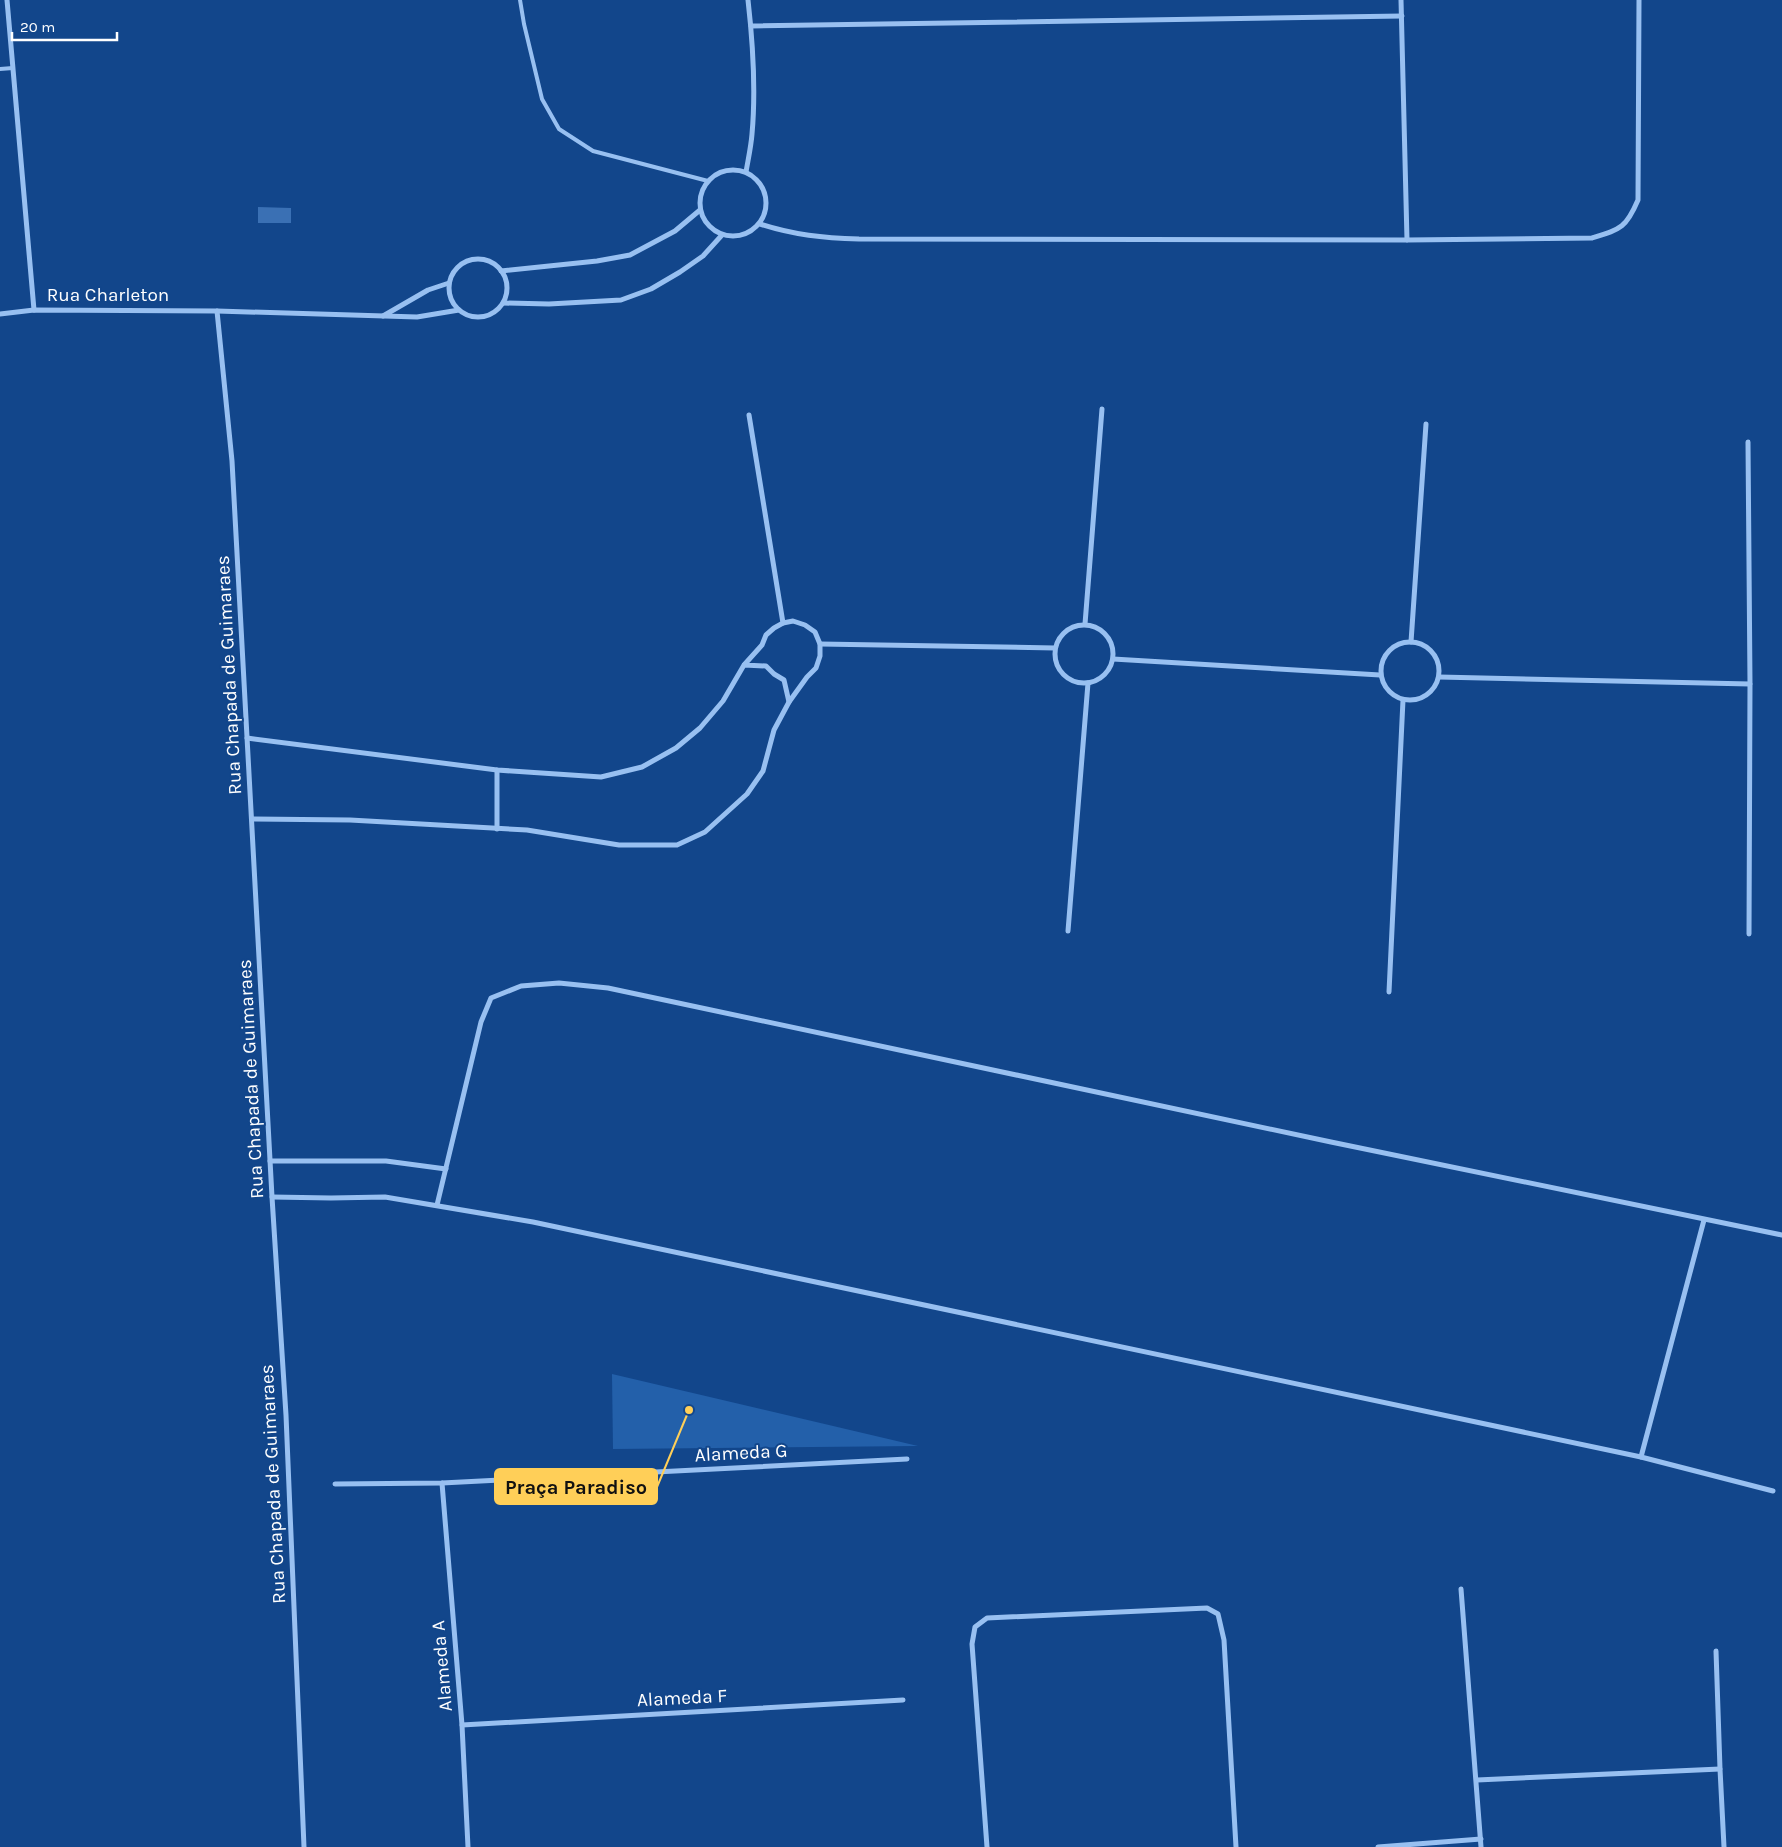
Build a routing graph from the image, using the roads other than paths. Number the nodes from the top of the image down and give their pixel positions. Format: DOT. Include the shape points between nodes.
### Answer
graph roads {
  1 [pos="7,0"];
  2 [pos="520,0"];
  3 [pos="748,0"];
  4 [pos="1401,0"];
  5 [pos="1640,0"];
  6 [pos="1402,16"];
  7 [pos="751,26"];
  8 [pos="13,68"];
  9 [pos="0,69"];
  10 [pos="746,172"];
  11 [pos="708,180"];
  12 [pos="700,210"];
  13 [pos="760,224"];
  14 [pos="722,235"];
  15 [pos="1407,240"];
  16 [pos="501,271"];
  17 [pos="449,283"];
  18 [pos="503,303"];
  19 [pos="34,310"];
  20 [pos="459,310"];
  21 [pos="217,311"];
  22 [pos="0,314"];
  23 [pos="382,317"];
  24 [pos="1102,409"];
  25 [pos="750,416"];
  26 [pos="1426,424"];
  27 [pos="1748,442"];
  28 [pos="783,623"];
  29 [pos="1085,624"];
  30 [pos="1411,642"];
  31 [pos="820,644"];
  32 [pos="1055,648"];
  33 [pos="1113,659"];
  34 [pos="744,665"];
  35 [pos="1380,676"];
  36 [pos="1439,677"];
  37 [pos="1088,683"];
  38 [pos="1750,684"];
  39 [pos="1403,700"];
  40 [pos="789,702"];
  41 [pos="247,738"];
  42 [pos="497,770"];
  43 [pos="252,819"];
  44 [pos="497,829"];
  45 [pos="1068,931"];
  46 [pos="1749,934"];
  47 [pos="1389,992"];
  48 [pos="270,1161"];
  49 [pos="446,1169"];
  50 [pos="272,1197"];
  51 [pos="437,1205"];
  52 [pos="1704,1220"];
  53 [pos="1782,1235"];
  54 [pos="1641,1457"];
  55 [pos="907,1460"];
  56 [pos="442,1483"];
  57 [pos="335,1484"];
  58 [pos="1774,1492"];
  59 [pos="1461,1589"];
  60 [pos="1716,1651"];
  61 [pos="903,1700"];
  62 [pos="462,1725"];
  63 [pos="1720,1770"];
  64 [pos="1477,1780"];
  65 [pos="1481,1839"];
  66 [pos="304,1847"];
  67 [pos="468,1847"];
  68 [pos="987,1847"];
  69 [pos="1236,1847"];
  70 [pos="1378,1847"];
  71 [pos="1481,1847"];
  72 [pos="1724,1847"];
  1 -- 8 [label="street"];
  2 -- 11 [label="lane" via="542,99 559,129 593,151"];
  3 -- 7 [label="street"];
  4 -- 6 [label="street"];
  5 -- 15 [label="street" via="1638,200 1629,220 1614,231 1592,238"];
  6 -- 7 [label="street"];
  6 -- 15 [label="street"];
  7 -- 10 [label="street" via="754,100"];
  8 -- 9 [label="lane"];
  8 -- 19 [label="street"];
  10 -- 11 [label="street" via="726,171"];
  10 -- 13 [label="street" via="762,185 766,195 767,205"];
  11 -- 12 [label="street" via="700,199"];
  12 -- 14 [label="street" via="704,221"];
  12 -- 16 [label="street" via="674,230 630,255"];
  13 -- 14 [label="street" via="743,235"];
  13 -- 15 [label="street" via="816,238"];
  14 -- 18 [label="street" via="703,256 680,272 621,300"];
  16 -- 17 [label="street" via="488,261 472,260 457,268"];
  16 -- 18 [label="street" via="507,287"];
  17 -- 20 [label="street" via="450,298"];
  17 -- 23 [label="street" via="428,290"];
  18 -- 20 [label="street" via="498,310 482,317 466,315"];
  19 -- 21 [label="street, Rua Charleton"];
  19 -- 22 [label="street, Rua Charleton"];
  20 -- 23 [label="street, Rua Charleton" via="416,317"];
  21 -- 23 [label="street, Rua Charleton"];
  21 -- 41 [label="street, Rua Chapada de Guimaraes" via="232,461"];
  24 -- 29 [label="street"];
  25 -- 28 [label="street"];
  26 -- 30 [label="street"];
  27 -- 38 [label="street"];
  28 -- 31 [label="street" via="793,621 805,625 815,632"];
  28 -- 34 [label="street" via="766,635 762,645"];
  29 -- 32 [label="street" via="1066,630"];
  29 -- 33 [label="street" via="1098,627 1108,635 1113,646"];
  30 -- 35 [label="street" via="1392,648 1381,665"];
  30 -- 36 [label="street" via="1423,645 1433,653 1439,664"];
  31 -- 32 [label="street"];
  31 -- 40 [label="street" via="816,668"];
  32 -- 37 [label="street" via="1058,668 1066,677"];
  33 -- 35 [label="street"];
  33 -- 37 [label="street" via="1109,671"];
  34 -- 40 [label="street" via="766,666 784,680"];
  34 -- 42 [label="street" via="723,701 700,728 676,748 642,767 601,777"];
  35 -- 39 [label="street" via="1392,695"];
  36 -- 38 [label="street"];
  36 -- 39 [label="street" via="1425,696"];
  37 -- 45 [label="street"];
  38 -- 46 [label="street"];
  39 -- 47 [label="street"];
  40 -- 44 [label="street" via="774,730 763,771 747,794 706,832 677,845 619,845 527,830"];
  41 -- 42 [label="street"];
  41 -- 43 [label="street, Rua Chapada de Guimaraes"];
  42 -- 44 [label="street"];
  43 -- 44 [label="street" via="350,820"];
  43 -- 48 [label="street, Rua Chapada de Guimaraes"];
  48 -- 49 [label="street" via="386,1160"];
  48 -- 50 [label="street, Rua Chapada de Guimaraes"];
  49 -- 51 [label="street"];
  49 -- 52 [label="street" via="481,1022 492,998 521,986 559,983 608,988"];
  50 -- 51 [label="street" via="385,1197"];
  50 -- 66 [label="street, Rua Chapada de Guimaraes" via="286,1424"];
  51 -- 54 [label="street" via="542,1224"];
  52 -- 53 [label="street"];
  52 -- 54 [label="street"];
  54 -- 58 [label="street"];
  55 -- 56 [label="street, Alameda G"];
  56 -- 57 [label="street, Alameda G"];
  56 -- 62 [label="street, Alameda A"];
  59 -- 64 [label="street"];
  60 -- 63 [label="street"];
  61 -- 62 [label="street, Alameda F"];
  62 -- 67 [label="street, Alameda A"];
  63 -- 64 [label="street"];
  63 -- 72 [label="street"];
  64 -- 65 [label="street"];
  65 -- 70 [label="street"];
  65 -- 71 [label="street"];
  68 -- 69 [label="street" via="972,1644 976,1627 988,1618 1206,1608 1218,1614 1224,1640"];
}
